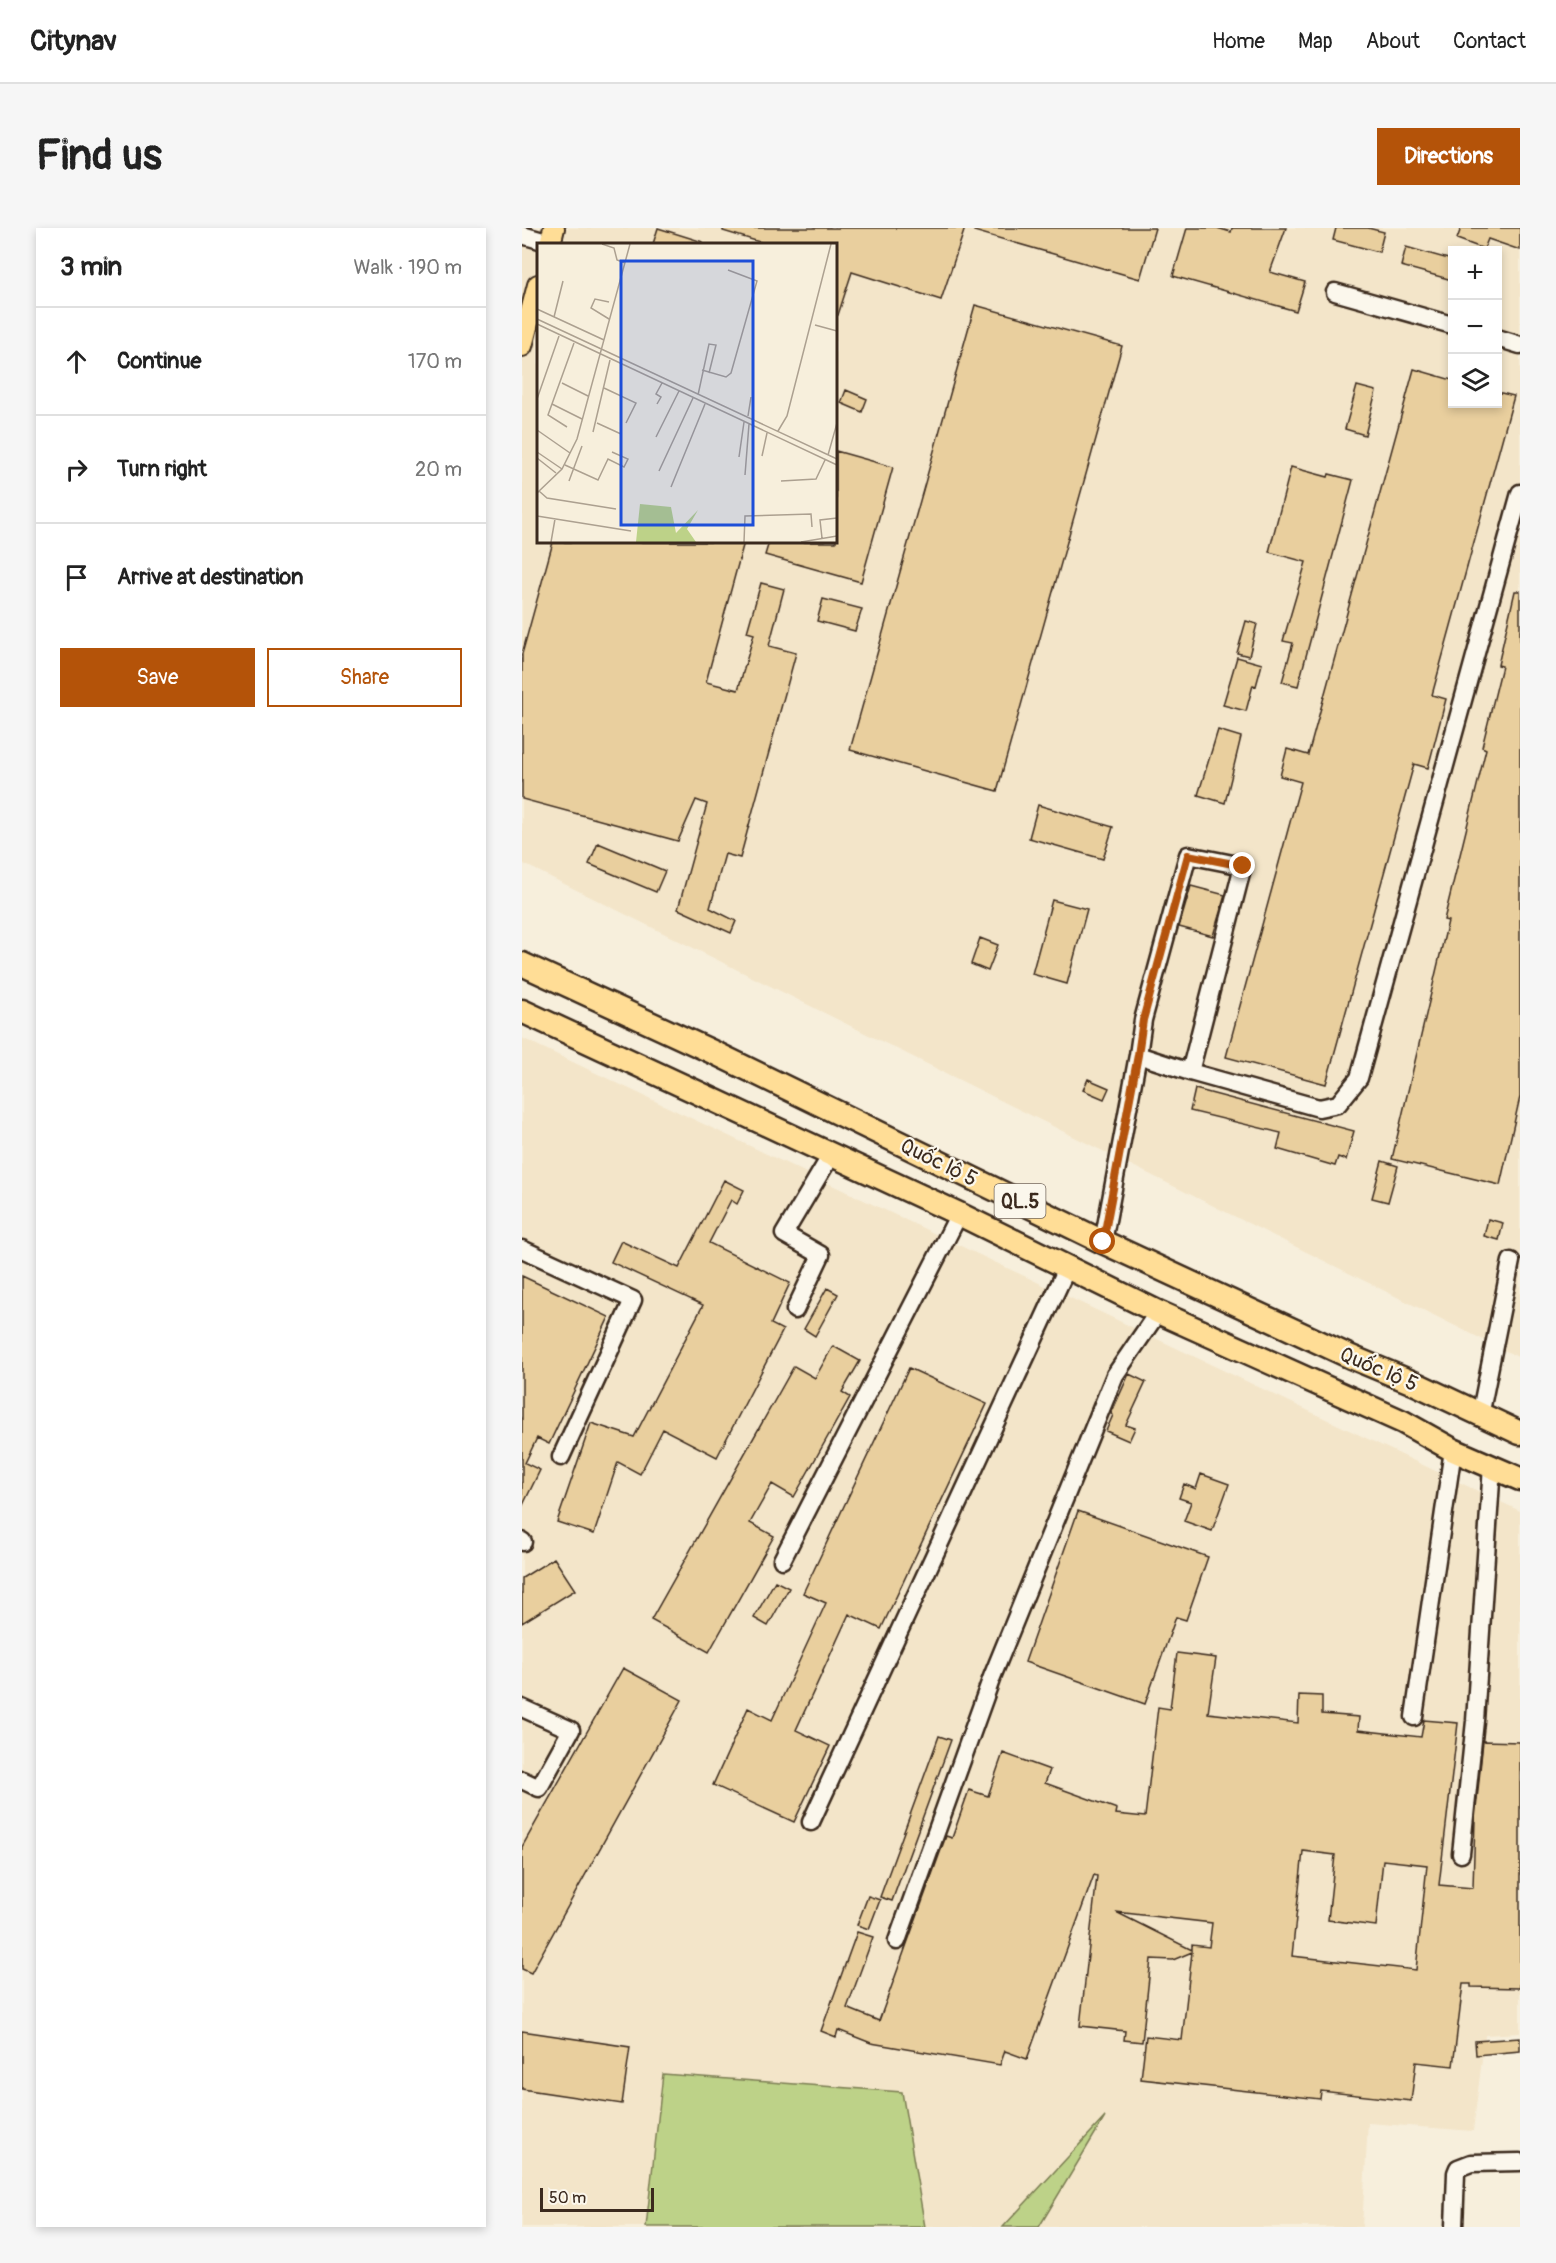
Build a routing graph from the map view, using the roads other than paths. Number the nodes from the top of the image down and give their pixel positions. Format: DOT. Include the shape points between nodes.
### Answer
graph roads {
  1 [pos="522,235"];
  2 [pos="551,238"];
  3 [pos="537,289"];
  4 [pos="1335,292"];
  5 [pos="1448,325"];
  6 [pos="1502,340"];
  7 [pos="1520,345"];
  8 [pos="522,346"];
  9 [pos="1520,493"];
  10 [pos="522,964"];
  11 [pos="522,1011"];
  12 [pos="1138,1055"];
  13 [pos="1190,1072"];
  14 [pos="831,1155"];
  15 [pos="959,1214"];
  16 [pos="1103,1242"];
  17 [pos="522,1249"];
  18 [pos="1511,1261"];
  19 [pos="1067,1268"];
  20 [pos="795,1310"];
  21 [pos="1158,1312"];
  22 [pos="1480,1416"];
  23 [pos="1520,1433"];
  24 [pos="1453,1450"];
  25 [pos="561,1457"];
  26 [pos="1492,1466"];
  27 [pos="1520,1479"];
  28 [pos="782,1560"];
  29 [pos="522,1708"];
  30 [pos="1414,1717"];
  31 [pos="522,1780"];
  32 [pos="811,1822"];
  33 [pos="1461,1854"];
  34 [pos="897,1941"];
  35 [pos="1520,2162"];
  36 [pos="1454,2227"];
  1 -- 2 [label="street"];
  3 -- 8 [label="main road"];
  4 -- 5 [label="street"];
  6 -- 7 [label="street"];
  9 -- 13 [label="street" via="1359,1078 1338,1104 1319,1108"];
  10 -- 16 [label="highway, Quốc lộ 5 / QL.5"];
  11 -- 14 [label="highway, Quốc lộ 5 / QL.5"];
  12 -- 13 [label="street"];
  12 -- 13 [label="street" via="1143,1020 1188,855 1243,866"];
  12 -- 16 [label="street"];
  14 -- 15 [label="highway, Quốc lộ 5 / QL.5"];
  14 -- 20 [label="street" via="784,1234 820,1255"];
  15 -- 19 [label="highway, Quốc lộ 5 / QL.5"];
  15 -- 28 [label="street"];
  16 -- 22 [label="highway, Quốc lộ 5 / QL.5"];
  17 -- 25 [label="street" via="633,1300"];
  18 -- 22 [label="street"];
  19 -- 21 [label="highway, Quốc lộ 5 / QL.5"];
  19 -- 32 [label="street"];
  21 -- 24 [label="highway, Quốc lộ 5 / QL.5" via="1403,1422"];
  21 -- 34 [label="street" via="1115,1375 992,1677"];
  22 -- 23 [label="highway, Quốc lộ 5 / QL.5"];
  24 -- 26 [label="highway, Quốc lộ 5 / QL.5"];
  24 -- 30 [label="street"];
  26 -- 27 [label="highway, Quốc lộ 5 / QL.5"];
  26 -- 33 [label="street" via="1475,1721"];
  29 -- 31 [label="street" via="571,1730 539,1788"];
  35 -- 36 [label="street" via="1471,2163 1458,2168"];
}
